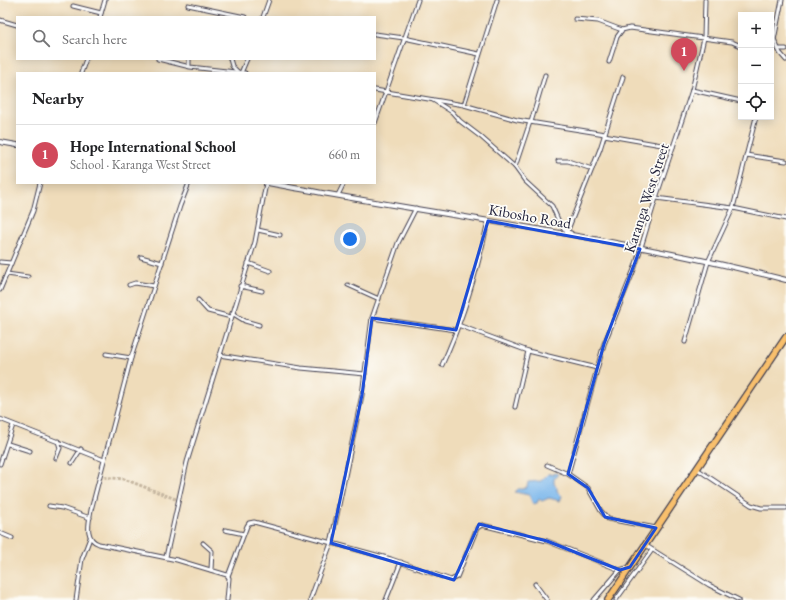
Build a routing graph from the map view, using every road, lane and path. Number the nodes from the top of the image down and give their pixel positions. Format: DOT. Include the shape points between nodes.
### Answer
graph roads {
  1 [pos="105,0"];
  2 [pos="269,0"];
  3 [pos="418,0"];
  4 [pos="496,0"];
  5 [pos="705,0"];
  6 [pos="782,0"];
  7 [pos="188,5"];
  8 [pos="73,6"];
  9 [pos="100,15"];
  10 [pos="240,16"];
  11 [pos="263,16"];
  12 [pos="575,19"];
  13 [pos="0,20"];
  14 [pos="16,25"];
  15 [pos="622,30"];
  16 [pos="376,34"];
  17 [pos="404,38"];
  18 [pos="704,38"];
  19 [pos="774,39"];
  20 [pos="738,45"];
  21 [pos="778,49"];
  22 [pos="786,49"];
  23 [pos="479,54"];
  24 [pos="86,60"];
  25 [pos="162,60"];
  26 [pos="189,60"];
  27 [pos="230,60"];
  28 [pos="246,60"];
  29 [pos="786,60"];
  30 [pos="609,62"];
  31 [pos="188,66"];
  32 [pos="81,72"];
  33 [pos="232,72"];
  34 [pos="238,72"];
  35 [pos="240,72"];
  36 [pos="545,75"];
  37 [pos="623,77"];
  38 [pos="376,90"];
  39 [pos="692,90"];
  40 [pos="386,92"];
  41 [pos="433,100"];
  42 [pos="738,100"];
  43 [pos="464,105"];
  44 [pos="376,120"];
  45 [pos="755,120"];
  46 [pos="530,122"];
  47 [pos="605,135"];
  48 [pos="0,142"];
  49 [pos="16,145"];
  50 [pos="673,147"];
  51 [pos="746,155"];
  52 [pos="558,161"];
  53 [pos="786,161"];
  54 [pos="515,167"];
  55 [pos="592,168"];
  56 [pos="40,184"];
  57 [pos="189,184"];
  58 [pos="267,184"];
  59 [pos="273,184"];
  60 [pos="344,184"];
  61 [pos="338,195"];
  62 [pos="656,198"];
  63 [pos="416,208"];
  64 [pos="733,208"];
  65 [pos="786,219"];
  66 [pos="488,221"];
  67 [pos="258,230"];
  68 [pos="567,232"];
  69 [pos="280,235"];
  70 [pos="597,241"];
  71 [pos="640,248"];
  72 [pos="141,257"];
  73 [pos="0,262"];
  74 [pos="708,262"];
  75 [pos="11,263"];
  76 [pos="162,263"];
  77 [pos="248,264"];
  78 [pos="270,271"];
  79 [pos="7,274"];
  80 [pos="28,277"];
  81 [pos="786,280"];
  82 [pos="129,285"];
  83 [pos="348,285"];
  84 [pos="154,286"];
  85 [pos="240,286"];
  86 [pos="0,290"];
  87 [pos="262,291"];
  88 [pos="379,299"];
  89 [pos="198,300"];
  90 [pos="232,313"];
  91 [pos="230,317"];
  92 [pos="372,318"];
  93 [pos="259,325"];
  94 [pos="458,325"];
  95 [pos="456,330"];
  96 [pos="786,337"];
  97 [pos="685,342"];
  98 [pos="528,351"];
  99 [pos="106,354"];
  100 [pos="219,355"];
  101 [pos="130,358"];
  102 [pos="442,365"];
  103 [pos="597,368"];
  104 [pos="366,374"];
  105 [pos="515,407"];
  106 [pos="0,419"];
  107 [pos="13,425"];
  108 [pos="58,441"];
  109 [pos="8,444"];
  110 [pos="81,450"];
  111 [pos="30,451"];
  112 [pos="56,458"];
  113 [pos="104,460"];
  114 [pos="72,463"];
  115 [pos="0,464"];
  116 [pos="547,465"];
  117 [pos="697,469"];
  118 [pos="568,474"];
  119 [pos="50,506"];
  120 [pos="786,508"];
  121 [pos="90,518"];
  122 [pos="656,528"];
  123 [pos="225,530"];
  124 [pos="0,533"];
  125 [pos="244,534"];
  126 [pos="12,538"];
  127 [pos="90,538"];
  128 [pos="203,543"];
  129 [pos="331,543"];
  130 [pos="645,545"];
  131 [pos="652,550"];
  132 [pos="166,557"];
  133 [pos="401,562"];
  134 [pos="630,567"];
  135 [pos="211,570"];
  136 [pos="620,570"];
  137 [pos="228,576"];
  138 [pos="535,584"];
  139 [pos="76,600"];
  140 [pos="227,600"];
  141 [pos="310,600"];
  142 [pos="386,600"];
  143 [pos="547,600"];
  144 [pos="594,600"];
  145 [pos="608,600"];
  146 [pos="616,600"];
  147 [pos="739,600"];
  1 -- 9 [label="street"];
  2 -- 11 [label="street"];
  3 -- 17 [label="street"];
  4 -- 23 [label="street"];
  5 -- 18 [label="street, Karanga West Street"];
  6 -- 19 [label="street"];
  7 -- 10 [label="street"];
  8 -- 9 [label="street"];
  12 -- 15 [label="street" via="598,21"];
  13 -- 14 [label="street"];
  15 -- 18 [label="street" via="640,29"];
  15 -- 30 [label="street"];
  16 -- 17 [label="street"];
  17 -- 23 [label="street"];
  17 -- 40 [label="street"];
  18 -- 20 [label="street"];
  18 -- 39 [label="street, Karanga West Street"];
  19 -- 21 [label="street"];
  21 -- 22 [label="street"];
  21 -- 29 [label="street"];
  23 -- 43 [label="street"];
  24 -- 32 [label="street"];
  25 -- 31 [label="street"];
  26 -- 31 [label="street"];
  27 -- 34 [label="street"];
  28 -- 35 [label="street"];
  31 -- 33 [label="street"];
  36 -- 46 [label="street"];
  37 -- 47 [label="street"];
  38 -- 40 [label="street"];
  39 -- 42 [label="street"];
  39 -- 50 [label="street, Karanga West Street"];
  40 -- 41 [label="street"];
  40 -- 44 [label="street"];
  41 -- 43 [label="street"];
  41 -- 54 [label="street" via="452,112"];
  43 -- 46 [label="street"];
  45 -- 51 [label="street"];
  46 -- 47 [label="street"];
  46 -- 54 [label="street"];
  47 -- 50 [label="street"];
  47 -- 55 [label="street"];
  48 -- 49 [label="street"];
  50 -- 62 [label="street, Karanga West Street"];
  51 -- 53 [label="street"];
  51 -- 64 [label="street"];
  52 -- 55 [label="street" via="568,161"];
  54 -- 68 [label="street" via="525,181 552,206 560,224"];
  55 -- 68 [label="street"];
  56 -- 75 [label="street" via="33,211"];
  57 -- 76 [label="street"];
  58 -- 67 [label="street"];
  59 -- 61 [label="street, Kibosho Road"];
  60 -- 61 [label="street"];
  61 -- 63 [label="street, Kibosho Road"];
  62 -- 64 [label="street"];
  62 -- 71 [label="street, Karanga West Street"];
  63 -- 66 [label="street, Kibosho Road"];
  63 -- 88 [label="street" via="398,243"];
  64 -- 65 [label="street"];
  64 -- 74 [label="street"];
  66 -- 70 [label="street, Kibosho Road"];
  66 -- 94 [label="street"];
  67 -- 69 [label="street"];
  67 -- 77 [label="street"];
  68 -- 70 [label="street"];
  70 -- 71 [label="street, Kibosho Road"];
  71 -- 74 [label="street, Kibosho Road"];
  71 -- 103 [label="street, Karanga West Street"];
  72 -- 76 [label="street"];
  73 -- 75 [label="street"];
  74 -- 81 [label="street, Kibosho Road"];
  74 -- 97 [label="street"];
  75 -- 79 [label="street"];
  76 -- 84 [label="street"];
  77 -- 78 [label="street"];
  77 -- 85 [label="street"];
  79 -- 80 [label="street"];
  79 -- 86 [label="street"];
  82 -- 84 [label="street" via="135,283"];
  83 -- 88 [label="street"];
  84 -- 101 [label="street"];
  85 -- 87 [label="street"];
  85 -- 90 [label="street"];
  88 -- 92 [label="street"];
  89 -- 91 [label="street" via="208,311"];
  90 -- 91 [label="street"];
  90 -- 93 [label="street" via="249,323"];
  91 -- 100 [label="street"];
  92 -- 95 [label="street"];
  92 -- 104 [label="street"];
  94 -- 95 [label="street"];
  94 -- 98 [label="street"];
  95 -- 102 [label="street"];
  96 -- 117 [label="highway"];
  98 -- 103 [label="street"];
  98 -- 105 [label="street"];
  99 -- 101 [label="street"];
  100 -- 104 [label="street" via="301,368"];
  100 -- 132 [label="street" via="187,462"];
  101 -- 113 [label="street"];
  103 -- 118 [label="street, Karanga West Street"];
  104 -- 129 [label="street"];
  106 -- 107 [label="street"];
  107 -- 108 [label="street"];
  107 -- 109 [label="street"];
  108 -- 110 [label="street"];
  108 -- 112 [label="street" via="60,448"];
  109 -- 111 [label="street"];
  109 -- 115 [label="street"];
  110 -- 113 [label="street"];
  110 -- 114 [label="street"];
  113 -- 121 [label="street"];
  116 -- 118 [label="street"];
  117 -- 120 [label="street" via="751,505 761,508"];
  117 -- 122 [label="highway"];
  118 -- 122 [label="street" via="588,488 605,517"];
  119 -- 121 [label="street"];
  121 -- 127 [label="street"];
  122 -- 130 [label="highway"];
  123 -- 125 [label="street"];
  124 -- 126 [label="street"];
  125 -- 129 [label="street" via="249,523 254,522"];
  125 -- 137 [label="street"];
  127 -- 132 [label="street" via="104,545"];
  127 -- 139 [label="street" via="82,559"];
  128 -- 135 [label="street" via="212,551"];
  129 -- 133 [label="street"];
  129 -- 141 [label="street"];
  130 -- 131 [label="street"];
  130 -- 134 [label="highway"];
  131 -- 146 [label="street"];
  131 -- 147 [label="street"];
  132 -- 135 [label="street"];
  133 -- 136 [label="street" via="454,580 477,528 482,525 547,541"];
  133 -- 142 [label="street"];
  134 -- 136 [label="street"];
  134 -- 145 [label="highway"];
  135 -- 137 [label="street"];
  136 -- 144 [label="street"];
  137 -- 140 [label="street"];
  138 -- 143 [label="street"];
}
